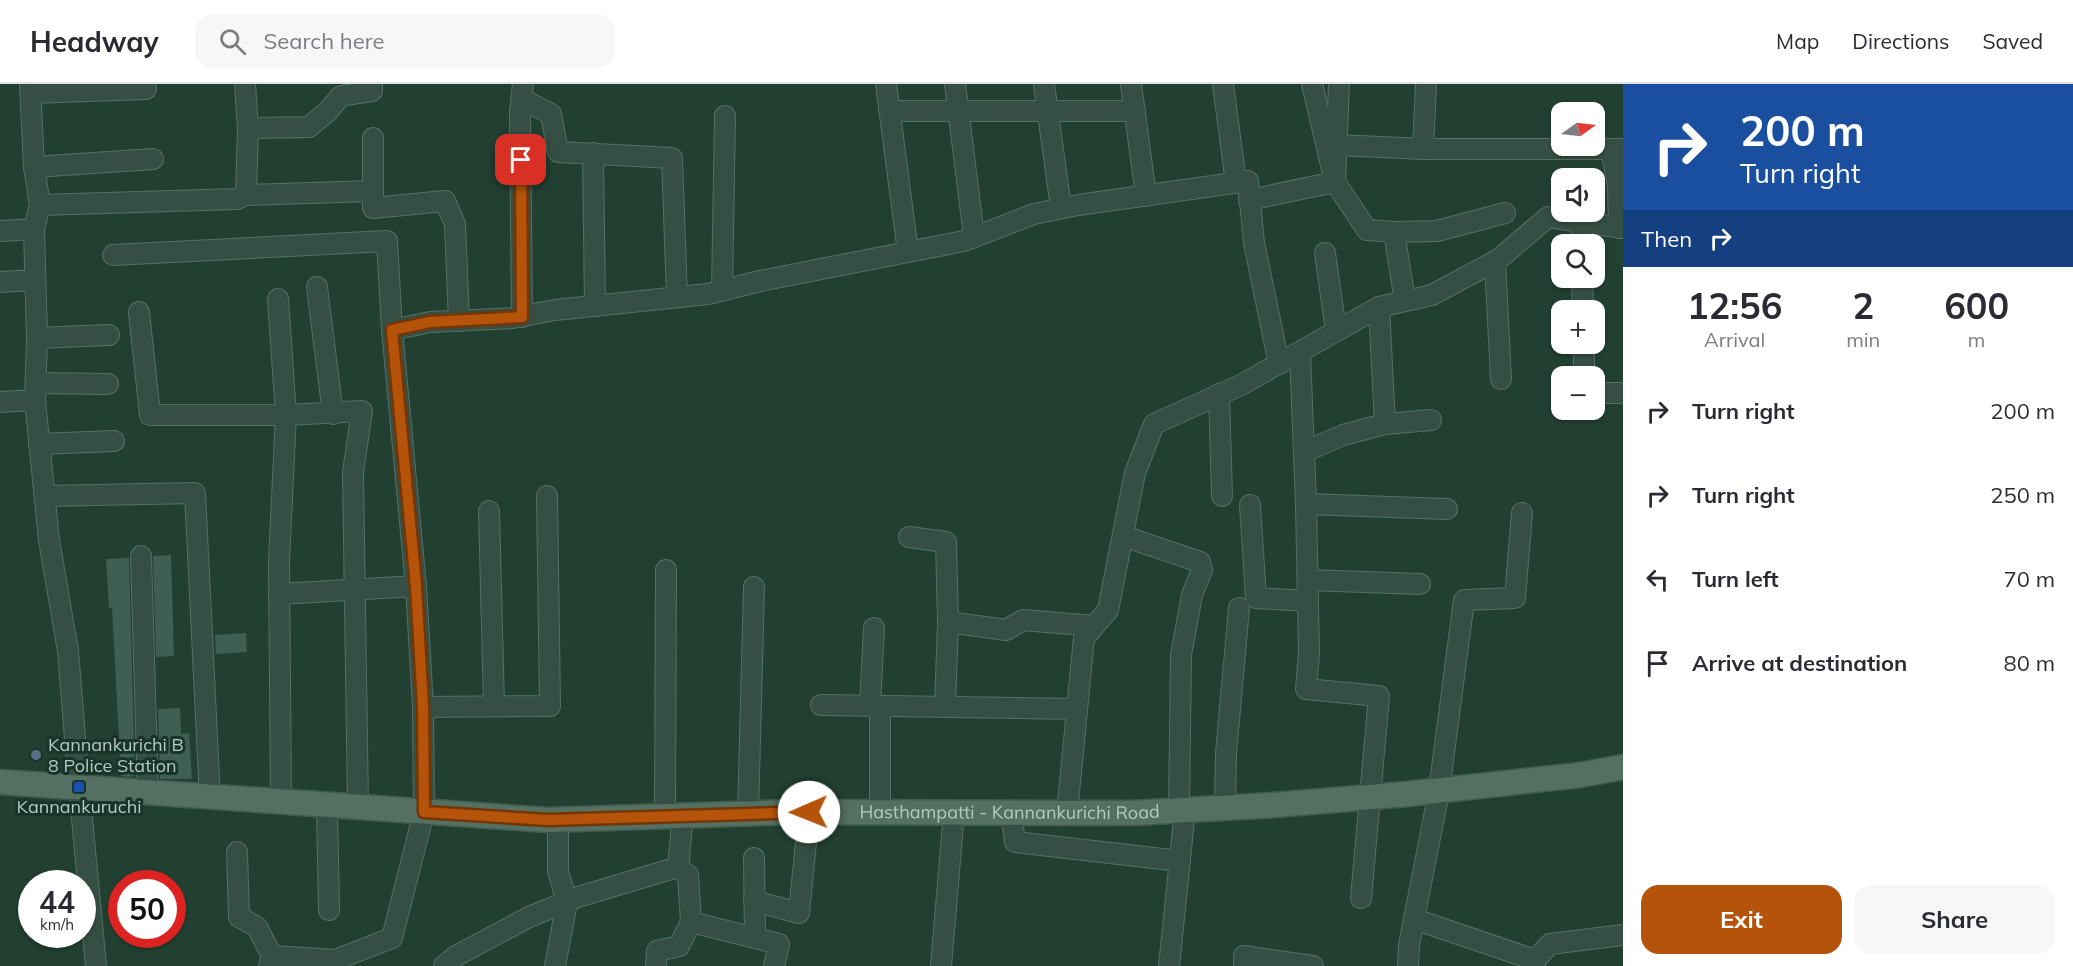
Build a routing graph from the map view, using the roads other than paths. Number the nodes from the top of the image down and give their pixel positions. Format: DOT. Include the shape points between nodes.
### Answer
graph roads {
  1 [pos="245,84"];
  2 [pos="372,84"];
  3 [pos="885,84"];
  4 [pos="955,84"];
  5 [pos="1044,84"];
  6 [pos="1131,84"];
  7 [pos="1223,84"];
  8 [pos="1312,84"];
  9 [pos="1339,84"];
  10 [pos="1426,84"];
  11 [pos="146,88"];
  12 [pos="30,89"];
  13 [pos="522,92"];
  14 [pos="1047,109"];
  15 [pos="889,111"];
  16 [pos="1134,111"];
  17 [pos="959,112"];
  18 [pos="725,116"];
  19 [pos="248,128"];
  20 [pos="373,138"];
  21 [pos="1337,145"];
  22 [pos="1423,149"];
  23 [pos="1617,149"];
  24 [pos="593,153"];
  25 [pos="153,159"];
  26 [pos="34,167"];
  27 [pos="1335,182"];
  28 [pos="1236,183"];
  29 [pos="373,191"];
  30 [pos="246,195"];
  31 [pos="1146,196"];
  32 [pos="1250,200"];
  33 [pos="40,205"];
  34 [pos="1061,208"];
  35 [pos="1505,213"];
  36 [pos="1551,217"];
  37 [pos="1581,222"];
  38 [pos="1621,228"];
  39 [pos="34,229"];
  40 [pos="0,231"];
  41 [pos="1394,232"];
  42 [pos="1582,234"];
  43 [pos="974,237"];
  44 [pos="908,252"];
  45 [pos="1325,253"];
  46 [pos="113,255"];
  47 [pos="1495,262"];
  48 [pos="35,280"];
  49 [pos="0,282"];
  50 [pos="317,287"];
  51 [pos="722,291"];
  52 [pos="677,297"];
  53 [pos="278,299"];
  54 [pos="1405,301"];
  55 [pos="595,306"];
  56 [pos="1378,307"];
  57 [pos="139,312"];
  58 [pos="522,317"];
  59 [pos="459,321"];
  60 [pos="392,330"];
  61 [pos="1336,331"];
  62 [pos="109,336"];
  63 [pos="37,338"];
  64 [pos="1300,352"];
  65 [pos="1278,364"];
  66 [pos="1501,379"];
  67 [pos="108,384"];
  68 [pos="36,392"];
  69 [pos="1605,393"];
  70 [pos="1623,393"];
  71 [pos="1220,394"];
  72 [pos="0,402"];
  73 [pos="333,414"];
  74 [pos="286,415"];
  75 [pos="1431,420"];
  76 [pos="1385,424"];
  77 [pos="114,441"];
  78 [pos="39,444"];
  79 [pos="1304,452"];
  80 [pos="45,496"];
  81 [pos="547,496"];
  82 [pos="1222,496"];
  83 [pos="1306,504"];
  84 [pos="1250,505"];
  85 [pos="1447,509"];
  86 [pos="489,511"];
  87 [pos="1522,513"];
  88 [pos="1122,536"];
  89 [pos="909,537"];
  90 [pos="141,556"];
  91 [pos="666,570"];
  92 [pos="1308,580"];
  93 [pos="1420,584"];
  94 [pos="416,586"];
  95 [pos="754,587"];
  96 [pos="355,590"];
  97 [pos="279,594"];
  98 [pos="1308,600"];
  99 [pos="1239,608"];
  100 [pos="948,622"];
  101 [pos="1094,626"];
  102 [pos="874,628"];
  103 [pos="821,705"];
  104 [pos="494,706"];
  105 [pos="875,706"];
  106 [pos="423,707"];
  107 [pos="945,707"];
  108 [pos="1077,709"];
  109 [pos="1623,767"];
  110 [pos="0,782"];
  111 [pos="79,787"];
  112 [pos="1439,791"];
  113 [pos="148,793"];
  114 [pos="1370,797"];
  115 [pos="210,798"];
  116 [pos="280,802"];
  117 [pos="327,806"];
  118 [pos="358,808"];
  119 [pos="1225,808"];
  120 [pos="1182,810"];
  121 [pos="424,812"];
  122 [pos="809,812"];
  123 [pos="880,812"];
  124 [pos="954,813"];
  125 [pos="1011,813"];
  126 [pos="1067,813"];
  127 [pos="748,814"];
  128 [pos="674,816"];
  129 [pos="558,820"];
  130 [pos="237,852"];
  131 [pos="754,858"];
  132 [pos="1180,861"];
  133 [pos="678,867"];
  134 [pos="1361,898"];
  135 [pos="754,901"];
  136 [pos="567,902"];
  137 [pos="329,910"];
  138 [pos="1414,919"];
  139 [pos="691,922"];
  140 [pos="1623,935"];
  141 [pos="754,937"];
  142 [pos="270,961"];
  143 [pos="335,963"];
  144 [pos="1535,963"];
  145 [pos="96,966"];
  146 [pos="444,966"];
  147 [pos="555,966"];
  148 [pos="656,966"];
  149 [pos="774,966"];
  150 [pos="941,966"];
  151 [pos="1169,966"];
  152 [pos="1244,966"];
  153 [pos="1313,966"];
  154 [pos="1408,966"];
  1 -- 19 [label="street"];
  2 -- 19 [label="street" via="372,92 341,96 309,127"];
  3 -- 15 [label="street"];
  4 -- 17 [label="street"];
  5 -- 14 [label="street"];
  6 -- 16 [label="street"];
  7 -- 28 [label="street"];
  8 -- 27 [label="street"];
  9 -- 21 [label="street"];
  10 -- 22 [label="street"];
  11 -- 12 [label="street"];
  12 -- 26 [label="street"];
  13 -- 24 [label="street" via="551,114 558,152"];
  13 -- 58 [label="street"];
  14 -- 16 [label="street"];
  14 -- 17 [label="street"];
  14 -- 34 [label="street"];
  15 -- 17 [label="street"];
  15 -- 44 [label="street"];
  16 -- 31 [label="street"];
  17 -- 43 [label="street"];
  18 -- 51 [label="street"];
  19 -- 30 [label="street"];
  20 -- 29 [label="street"];
  21 -- 22 [label="street"];
  21 -- 27 [label="street"];
  22 -- 23 [label="street"];
  23 -- 38 [label="street"];
  24 -- 52 [label="street" via="672,158"];
  24 -- 55 [label="street"];
  25 -- 26 [label="street"];
  26 -- 33 [label="street"];
  27 -- 32 [label="street"];
  27 -- 41 [label="street" via="1367,230"];
  28 -- 31 [label="street"];
  28 -- 32 [label="street" via="1248,181"];
  29 -- 30 [label="street"];
  29 -- 59 [label="street" via="373,208 445,201 455,224"];
  30 -- 33 [label="street" via="237,199"];
  31 -- 34 [label="street"];
  32 -- 65 [label="street" via="1254,243"];
  33 -- 39 [label="street"];
  34 -- 43 [label="street"];
  35 -- 41 [label="street" via="1437,231"];
  36 -- 47 [label="street"];
  37 -- 38 [label="street"];
  37 -- 42 [label="street"];
  39 -- 40 [label="street"];
  39 -- 48 [label="street"];
  41 -- 54 [label="street"];
  43 -- 44 [label="street"];
  44 -- 51 [label="street"];
  45 -- 61 [label="street"];
  46 -- 60 [label="street" via="387,241"];
  47 -- 54 [label="street" via="1432,295"];
  47 -- 66 [label="street"];
  48 -- 49 [label="street"];
  48 -- 63 [label="street"];
  50 -- 73 [label="street"];
  51 -- 52 [label="street"];
  52 -- 55 [label="street"];
  53 -- 74 [label="street"];
  54 -- 56 [label="street"];
  55 -- 58 [label="street"];
  56 -- 61 [label="street"];
  56 -- 76 [label="street"];
  57 -- 74 [label="street" via="150,415"];
  58 -- 59 [label="street"];
  59 -- 60 [label="street"];
  60 -- 94 [label="street"];
  61 -- 64 [label="street"];
  62 -- 63 [label="street"];
  63 -- 68 [label="street"];
  64 -- 65 [label="street"];
  64 -- 79 [label="street"];
  65 -- 71 [label="street"];
  67 -- 68 [label="street"];
  68 -- 72 [label="street"];
  68 -- 78 [label="street"];
  69 -- 70 [label="street"];
  71 -- 82 [label="street"];
  71 -- 88 [label="street" via="1154,424 1135,473"];
  73 -- 74 [label="street"];
  73 -- 96 [label="street" via="362,411 353,472"];
  74 -- 97 [label="street"];
  75 -- 76 [label="street"];
  76 -- 79 [label="street" via="1343,435"];
  77 -- 78 [label="street"];
  78 -- 80 [label="street"];
  79 -- 83 [label="street"];
  80 -- 111 [label="street" via="68,651"];
  80 -- 115 [label="street" via="195,494"];
  81 -- 104 [label="street" via="550,706"];
  83 -- 85 [label="street"];
  83 -- 92 [label="street"];
  84 -- 98 [label="street" via="1256,598"];
  86 -- 104 [label="street"];
  87 -- 112 [label="street" via="1515,598 1464,600"];
  88 -- 101 [label="street" via="1108,610"];
  88 -- 120 [label="street" via="1200,562 1202,570 1192,595 1181,655"];
  89 -- 100 [label="street" via="946,542"];
  90 -- 113 [label="street"];
  91 -- 128 [label="street"];
  92 -- 93 [label="street"];
  92 -- 98 [label="street"];
  94 -- 96 [label="street"];
  94 -- 106 [label="street"];
  95 -- 127 [label="street"];
  96 -- 97 [label="street"];
  96 -- 118 [label="street"];
  97 -- 116 [label="street"];
  98 -- 114 [label="street" via="1306,689 1379,696"];
  99 -- 119 [label="street"];
  100 -- 101 [label="street" via="1006,630 1023,620"];
  100 -- 107 [label="street"];
  101 -- 108 [label="street" via="1084,638"];
  102 -- 105 [label="street"];
  103 -- 105 [label="street"];
  104 -- 106 [label="street"];
  105 -- 107 [label="street"];
  105 -- 123 [label="street"];
  106 -- 121 [label="street"];
  107 -- 108 [label="street"];
  108 -- 126 [label="street"];
  109 -- 112 [label="main road, Hasthampatti - Kannankurichi Road"];
  110 -- 111 [label="main road, Hasthampatti - Kannankurichi Road"];
  111 -- 113 [label="main road, Hasthampatti - Kannankurichi Road"];
  111 -- 145 [label="street"];
  112 -- 114 [label="main road, Hasthampatti - Kannankurichi Road"];
  112 -- 138 [label="street"];
  113 -- 115 [label="main road, Hasthampatti - Kannankurichi Road"];
  114 -- 119 [label="main road, Hasthampatti - Kannankurichi Road"];
  114 -- 134 [label="street"];
  115 -- 116 [label="main road, Hasthampatti - Kannankurichi Road"];
  116 -- 117 [label="main road, Hasthampatti - Kannankurichi Road"];
  117 -- 118 [label="main road, Hasthampatti - Kannankurichi Road"];
  117 -- 137 [label="street"];
  118 -- 121 [label="main road, Hasthampatti - Kannankurichi Road"];
  119 -- 120 [label="main road, Hasthampatti - Kannankurichi Road"];
  120 -- 126 [label="main road, Hasthampatti - Kannankurichi Road"];
  120 -- 132 [label="street"];
  121 -- 129 [label="main road, Hasthampatti - Kannankurichi Road"];
  121 -- 143 [label="street" via="392,938"];
  122 -- 123 [label="main road, Hasthampatti - Kannankurichi Road"];
  122 -- 127 [label="main road, Hasthampatti - Kannankurichi Road"];
  122 -- 135 [label="street" via="799,913"];
  123 -- 124 [label="main road, Hasthampatti - Kannankurichi Road"];
  124 -- 125 [label="main road, Hasthampatti - Kannankurichi Road"];
  124 -- 150 [label="street"];
  125 -- 126 [label="main road, Hasthampatti - Kannankurichi Road"];
  125 -- 132 [label="street" via="1015,842"];
  127 -- 128 [label="main road, Hasthampatti - Kannankurichi Road"];
  128 -- 129 [label="main road, Hasthampatti - Kannankurichi Road"];
  128 -- 133 [label="street"];
  129 -- 136 [label="street" via="558,871"];
  130 -- 142 [label="street" via="239,917 257,927"];
  131 -- 135 [label="street"];
  132 -- 151 [label="street"];
  133 -- 136 [label="street"];
  133 -- 139 [label="street" via="688,875"];
  135 -- 141 [label="street"];
  136 -- 146 [label="street" via="529,917"];
  136 -- 147 [label="street"];
  138 -- 144 [label="street"];
  138 -- 154 [label="street"];
  139 -- 141 [label="street"];
  139 -- 148 [label="street" via="679,946 657,951"];
  140 -- 144 [label="street" via="1550,944"];
  141 -- 149 [label="street" via="779,944"];
  142 -- 143 [label="street"];
  152 -- 153 [label="street" via="1244,956"];
}
